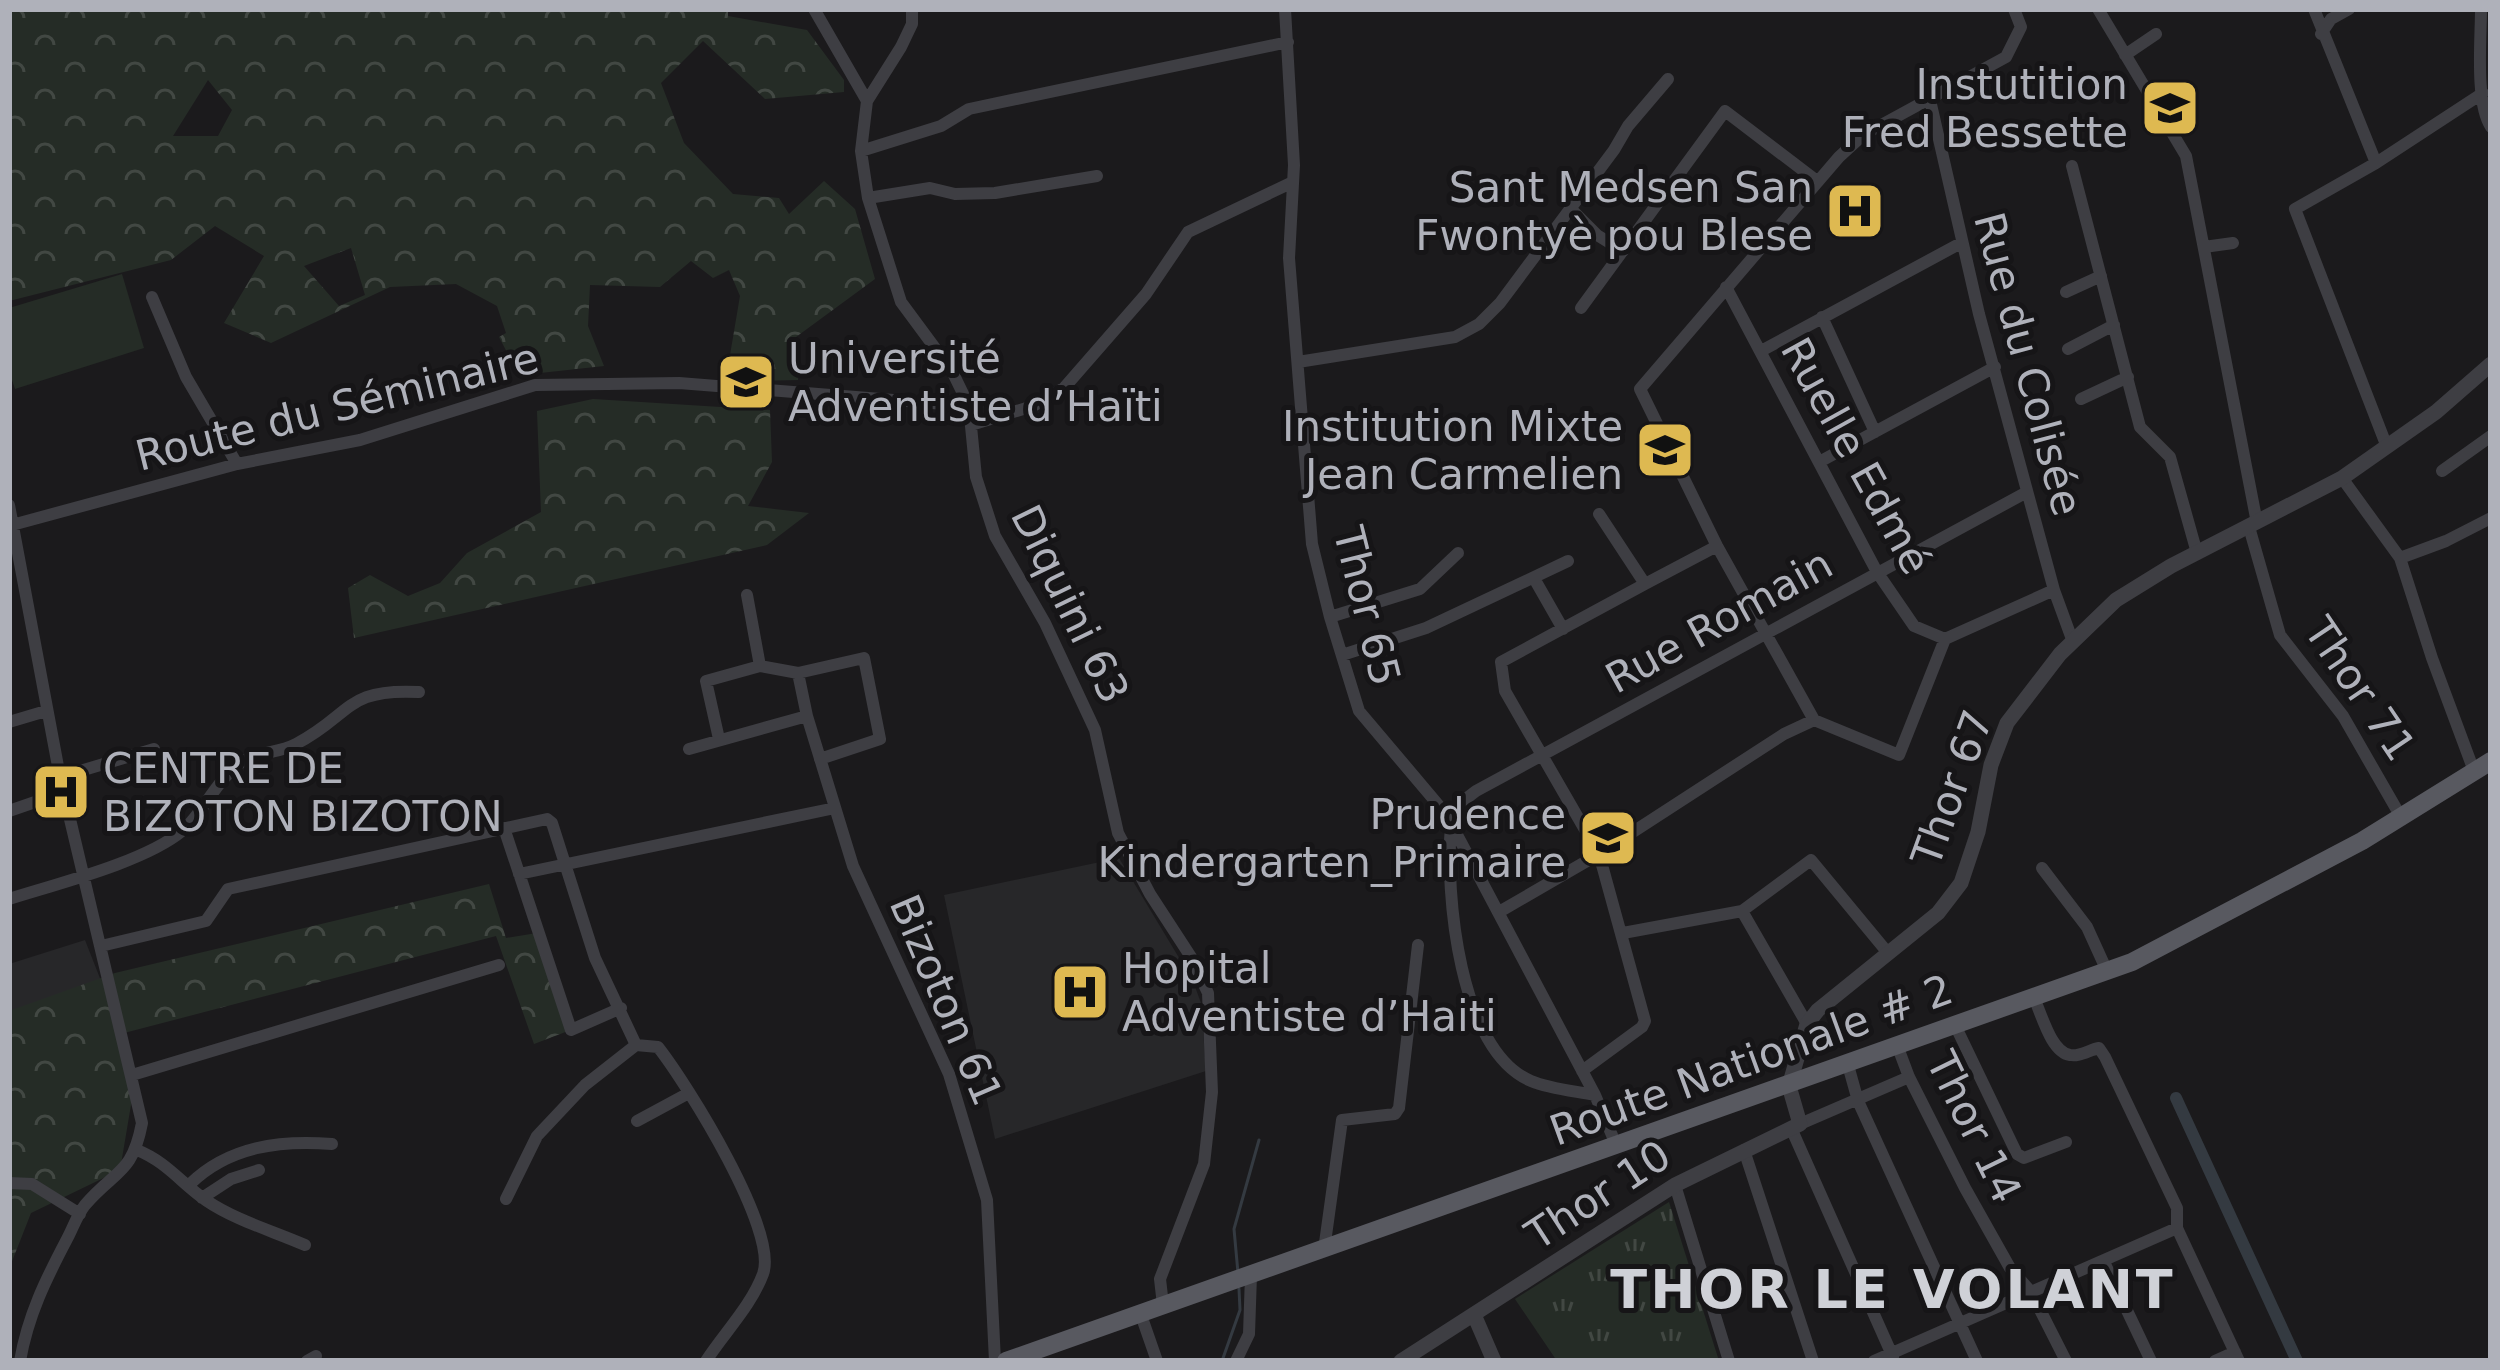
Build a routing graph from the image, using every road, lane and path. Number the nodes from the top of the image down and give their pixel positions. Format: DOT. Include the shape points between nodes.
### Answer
graph roads {
  1 [pos="814,9"];
  2 [pos="927,9"];
  3 [pos="1285,9"];
  4 [pos="2014,9"];
  5 [pos="2098,9"];
  6 [pos="2314,9"];
  7 [pos="2350,9"];
  8 [pos="2481,9"];
  9 [pos="912,16"];
  10 [pos="2156,34"];
  11 [pos="2321,34"];
  12 [pos="1288,42"];
  13 [pos="2125,56"];
  14 [pos="1668,79"];
  15 [pos="2483,93"];
  16 [pos="867,100"];
  17 [pos="1930,100"];
  18 [pos="2491,127"];
  19 [pos="861,151"];
  20 [pos="2376,164"];
  21 [pos="2072,166"];
  22 [pos="1097,176"];
  23 [pos="1817,181"];
  24 [pos="1293,182"];
  25 [pos="868,198"];
  26 [pos="1571,209"];
  27 [pos="1960,242"];
  28 [pos="2233,242"];
  29 [pos="2204,247"];
  30 [pos="1622,251"];
  31 [pos="2101,276"];
  32 [pos="1726,286"];
  33 [pos="2066,292"];
  34 [pos="152,297"];
  35 [pos="1581,308"];
  36 [pos="1822,317"];
  37 [pos="2114,325"];
  38 [pos="2068,349"];
  39 [pos="1761,350"];
  40 [pos="1298,362"];
  41 [pos="2491,364"];
  42 [pos="1995,367"];
  43 [pos="2128,377"];
  44 [pos="2081,399"];
  45 [pos="969,406"];
  46 [pos="971,425"];
  47 [pos="1875,432"];
  48 [pos="2491,436"];
  49 [pos="2387,447"];
  50 [pos="1821,461"];
  51 [pos="237,464"];
  52 [pos="2442,471"];
  53 [pos="2342,478"];
  54 [pos="2027,492"];
  55 [pos="9,505"];
  56 [pos="1599,514"];
  57 [pos="2491,518"];
  58 [pos="12,525"];
  59 [pos="2253,525"];
  60 [pos="1717,545"];
  61 [pos="1458,553"];
  62 [pos="2197,553"];
  63 [pos="13,554"];
  64 [pos="2400,558"];
  65 [pos="1568,561"];
  66 [pos="1877,572"];
  67 [pos="1535,580"];
  68 [pos="1646,584"];
  69 [pos="2054,590"];
  70 [pos="747,595"];
  71 [pos="1330,617"];
  72 [pos="28,619"];
  73 [pos="9,625"];
  74 [pos="1563,629"];
  75 [pos="1767,632"];
  76 [pos="1946,639"];
  77 [pos="2073,641"];
  78 [pos="1342,655"];
  79 [pos="760,666"];
  80 [pos="798,673"];
  81 [pos="419,692"];
  82 [pos="46,711"];
  83 [pos="807,716"];
  84 [pos="1814,720"];
  85 [pos="9,722"];
  86 [pos="719,739"];
  87 [pos="154,748"];
  88 [pos="689,748"];
  89 [pos="1542,756"];
  90 [pos="820,759"];
  91 [pos="2483,766"];
  92 [pos="60,777"];
  93 [pos="64,792"];
  94 [pos="835,808"];
  95 [pos="9,811"];
  96 [pos="2401,817"];
  97 [pos="1449,819"];
  98 [pos="504,828"];
  99 [pos="1599,854"];
  100 [pos="564,862"];
  101 [pos="2042,868"];
  102 [pos="519,874"];
  103 [pos="82,875"];
  104 [pos="9,899"];
  105 [pos="1742,911"];
  106 [pos="1498,912"];
  107 [pos="1623,933"];
  108 [pos="1418,945"];
  109 [pos="100,946"];
  110 [pos="1888,953"];
  111 [pos="499,965"];
  112 [pos="2107,971"];
  113 [pos="2034,998"];
  114 [pos="620,1008"];
  115 [pos="1807,1024"];
  116 [pos="1955,1025"];
  117 [pos="636,1045"];
  118 [pos="1897,1045"];
  119 [pos="1848,1065"];
  120 [pos="1582,1071"];
  121 [pos="132,1075"];
  122 [pos="1909,1077"];
  123 [pos="1789,1086"];
  124 [pos="687,1094"];
  125 [pos="1595,1096"];
  126 [pos="1858,1101"];
  127 [pos="637,1121"];
  128 [pos="1795,1126"];
  129 [pos="2066,1142"];
  130 [pos="332,1144"];
  131 [pos="1617,1147"];
  132 [pos="137,1150"];
  133 [pos="1744,1150"];
  134 [pos="259,1170"];
  135 [pos="9,1183"];
  136 [pos="190,1184"];
  137 [pos="1675,1185"];
  138 [pos="202,1198"];
  139 [pos="506,1199"];
  140 [pos="80,1214"];
  141 [pos="2177,1228"];
  142 [pos="304,1245"];
  143 [pos="1324,1250"];
  144 [pos="2104,1262"];
  145 [pos="1251,1275"];
  146 [pos="2031,1292"];
  147 [pos="1163,1305"];
  148 [pos="1141,1315"];
  149 [pos="1475,1317"];
  150 [pos="1960,1326"];
  151 [pos="9,1329"];
  152 [pos="25,1332"];
  153 [pos="2237,1357"];
  154 [pos="1893,1358"];
  155 [pos="20,1361"];
  156 [pos="706,1361"];
  157 [pos="995,1361"];
  158 [pos="1006,1361"];
  159 [pos="1157,1361"];
  160 [pos="1236,1361"];
  161 [pos="1402,1361"];
  162 [pos="1494,1361"];
  163 [pos="1729,1361"];
  164 [pos="1813,1361"];
  165 [pos="1874,1361"];
  166 [pos="1976,1361"];
  167 [pos="2066,1361"];
  168 [pos="2151,1361"];
  169 [pos="2215,1361"];
  1 -- 16 [label="street"];
  2 -- 9 [label="street, Diquini 63"];
  3 -- 12 [label="street, Thor 65"];
  4 -- 17 [label="street" via="2021,27 2006,57"];
  5 -- 13 [label="street, Thor 71"];
  6 -- 11 [label="street"];
  7 -- 11 [label="street"];
  8 -- 15 [label="street"];
  9 -- 16 [label="street, Diquini 63"];
  10 -- 13 [label="street"];
  11 -- 20 [label="street"];
  12 -- 19 [label="street" via="969,109"];
  12 -- 24 [label="street, Thor 65"];
  13 -- 29 [label="street, Thor 71" via="2186,156"];
  14 -- 26 [label="street"];
  15 -- 18 [label="street"];
  15 -- 20 [label="street"];
  16 -- 19 [label="street, Diquini 63"];
  17 -- 23 [label="street" via="1863,135"];
  17 -- 27 [label="street, Rue du Colisée"];
  19 -- 25 [label="street, Diquini 63"];
  20 -- 49 [label="street" via="2295,209"];
  21 -- 31 [label="street"];
  22 -- 25 [label="street" via="995,193 930,188"];
  23 -- 30 [label="street" via="1725,111"];
  23 -- 32 [label="street"];
  24 -- 40 [label="street, Thor 65" via="1289,258"];
  24 -- 46 [label="street" via="1188,232 1064,388"];
  25 -- 45 [label="street, Diquini 63" via="901,302"];
  26 -- 30 [label="street"];
  26 -- 40 [label="street" via="1479,324 1455,337"];
  27 -- 36 [label="street"];
  27 -- 42 [label="street, Rue du Colisée"];
  28 -- 29 [label="street"];
  29 -- 59 [label="street, Thor 71"];
  30 -- 35 [label="street"];
  31 -- 33 [label="street"];
  31 -- 37 [label="street"];
  32 -- 39 [label="street, Ruelle Edmé"];
  32 -- 60 [label="street" via="1640,389"];
  34 -- 51 [label="street"];
  36 -- 39 [label="street"];
  36 -- 47 [label="street"];
  37 -- 38 [label="street"];
  37 -- 43 [label="street"];
  39 -- 50 [label="street, Ruelle Edmé"];
  40 -- 71 [label="street, Thor 65" via="1312,544"];
  41 -- 49 [label="street, Thor 67"];
  42 -- 47 [label="street"];
  42 -- 54 [label="street, Rue du Colisée"];
  43 -- 44 [label="street"];
  43 -- 62 [label="street" via="2140,427 2170,457"];
  45 -- 46 [label="street, Diquini 63"];
  45 -- 51 [label="street, Route du Séminaire" via="679,382 535,386 360,440"];
  46 -- 147 [label="street, Diquini 63" via="994,536 1095,730 1118,832 1208,993 1212,1092 1204,1164 1160,1279"];
  47 -- 50 [label="street"];
  48 -- 52 [label="street"];
  49 -- 53 [label="street, Thor 67"];
  50 -- 66 [label="street, Ruelle Edmé"];
  51 -- 58 [label="street, Route du Séminaire"];
  53 -- 59 [label="street, Thor 67"];
  53 -- 64 [label="street"];
  54 -- 66 [label="street, Rue Romain"];
  54 -- 69 [label="street, Rue du Colisée"];
  55 -- 58 [label="street"];
  56 -- 68 [label="street"];
  57 -- 64 [label="street"];
  58 -- 63 [label="street"];
  59 -- 62 [label="street, Thor 67"];
  59 -- 96 [label="street, Thor 71" via="2280,634 2344,716"];
  60 -- 68 [label="street"];
  60 -- 75 [label="street"];
  61 -- 71 [label="street" via="1420,589"];
  62 -- 77 [label="street, Thor 67" via="2116,600"];
  63 -- 72 [label="street"];
  64 -- 91 [label="street" via="2432,658"];
  65 -- 67 [label="street"];
  66 -- 75 [label="street, Rue Romain"];
  66 -- 76 [label="street, Ruelle Edmé" via="1914,626"];
  67 -- 74 [label="street"];
  67 -- 78 [label="street"];
  68 -- 74 [label="street"];
  69 -- 76 [label="street"];
  69 -- 77 [label="street, Rue du Colisée"];
  70 -- 79 [label="street"];
  71 -- 78 [label="street, Thor 65"];
  72 -- 73 [label="street"];
  72 -- 82 [label="street"];
  74 -- 89 [label="street" via="1501,662 1505,691"];
  75 -- 84 [label="street"];
  75 -- 89 [label="street, Rue Romain"];
  76 -- 84 [label="street" via="1899,755"];
  77 -- 110 [label="street, Thor 67" via="2008,723 1961,883 1938,914"];
  78 -- 97 [label="street, Thor 65" via="1359,711"];
  79 -- 80 [label="street"];
  79 -- 86 [label="street" via="706,681"];
  80 -- 83 [label="street, Bizoton 61"];
  80 -- 90 [label="street" via="866,661 880,740"];
  81 -- 103 [label="street" via="361,697 296,745 246,759 183,830"];
  82 -- 85 [label="street"];
  82 -- 92 [label="street"];
  83 -- 86 [label="street"];
  83 -- 90 [label="street, Bizoton 61"];
  84 -- 99 [label="street"];
  86 -- 88 [label="street"];
  87 -- 92 [label="street"];
  89 -- 97 [label="street, Rue Romain" via="1476,790"];
  89 -- 99 [label="street"];
  90 -- 94 [label="street, Bizoton 61"];
  91 -- 96 [label="main road, Route Nationale # 2"];
  92 -- 93 [label="street"];
  93 -- 95 [label="street"];
  93 -- 103 [label="street"];
  94 -- 100 [label="street"];
  94 -- 157 [label="street, Bizoton 61" via="949,1074 988,1200"];
  96 -- 112 [label="main road, Route Nationale # 2" via="2235,911"];
  97 -- 106 [label="street, Thor 65"];
  97 -- 125 [label="street" via="1456,931 1479,1029 1528,1081"];
  98 -- 100 [label="street" via="550,820"];
  98 -- 102 [label="street"];
  98 -- 109 [label="street" via="228,889 206,921"];
  99 -- 106 [label="street"];
  99 -- 107 [label="street"];
  100 -- 102 [label="street"];
  100 -- 114 [label="street"];
  101 -- 112 [label="street" via="2087,927"];
  102 -- 114 [label="street" via="571,1030"];
  103 -- 104 [label="street"];
  103 -- 109 [label="street"];
  105 -- 107 [label="street"];
  105 -- 110 [label="street" via="1811,860"];
  105 -- 115 [label="street"];
  106 -- 120 [label="street, Thor 65"];
  107 -- 120 [label="street" via="1645,1021"];
  108 -- 143 [label="street" via="1399,1108 1342,1120"];
  109 -- 121 [label="street"];
  110 -- 115 [label="street, Thor 67"];
  111 -- 121 [label="street"];
  112 -- 113 [label="main road, Route Nationale # 2"];
  113 -- 116 [label="main road, Route Nationale # 2"];
  113 -- 141 [label="street" via="2057,1048 2077,1056 2098,1048 2105,1057 2177,1208"];
  114 -- 117 [label="street"];
  115 -- 123 [label="street"];
  116 -- 118 [label="main road, Route Nationale # 2"];
  116 -- 129 [label="street" via="2017,1154"];
  117 -- 124 [label="street" via="658,1047"];
  117 -- 139 [label="street" via="537,1136"];
  118 -- 119 [label="main road, Route Nationale # 2"];
  118 -- 122 [label="street, Thor 14"];
  119 -- 123 [label="main road, Route Nationale # 2"];
  119 -- 126 [label="street"];
  120 -- 125 [label="street, Thor 65"];
  121 -- 132 [label="street" via="142,1123"];
  122 -- 126 [label="street, Thor 10"];
  122 -- 146 [label="street, Thor 14" via="1964,1188"];
  123 -- 128 [label="street"];
  123 -- 131 [label="main road, Route Nationale # 2"];
  124 -- 127 [label="street"];
  124 -- 156 [label="street" via="746,1191 765,1255 754,1290"];
  125 -- 131 [label="street, Thor 65"];
  126 -- 128 [label="street, Thor 10"];
  126 -- 150 [label="street"];
  128 -- 133 [label="street, Thor 10"];
  128 -- 154 [label="street"];
  130 -- 136 [label="street" via="238,1152"];
  131 -- 143 [label="main road, Route Nationale # 2"];
  132 -- 136 [label="street"];
  132 -- 140 [label="street"];
  133 -- 137 [label="street, Thor 10"];
  133 -- 164 [label="street"];
  134 -- 138 [label="street"];
  135 -- 140 [label="street" via="32,1184"];
  136 -- 138 [label="street"];
  137 -- 149 [label="street, Thor 10"];
  137 -- 163 [label="street"];
  138 -- 142 [label="street"];
  140 -- 152 [label="street"];
  141 -- 144 [label="street"];
  141 -- 153 [label="street"];
  143 -- 145 [label="main road, Route Nationale # 2"];
  144 -- 146 [label="street"];
  144 -- 168 [label="street"];
  145 -- 147 [label="main road, Route Nationale # 2"];
  145 -- 160 [label="street" via="1249,1334"];
  146 -- 150 [label="street"];
  146 -- 167 [label="street, Thor 14"];
  147 -- 148 [label="main road, Route Nationale # 2"];
  148 -- 158 [label="main road, Route Nationale # 2"];
  148 -- 159 [label="street"];
  149 -- 161 [label="street, Thor 10"];
  149 -- 162 [label="street"];
  150 -- 154 [label="street"];
  150 -- 166 [label="street"];
  151 -- 152 [label="street"];
  152 -- 155 [label="street"];
  153 -- 169 [label="street"];
  154 -- 165 [label="street"];
}
